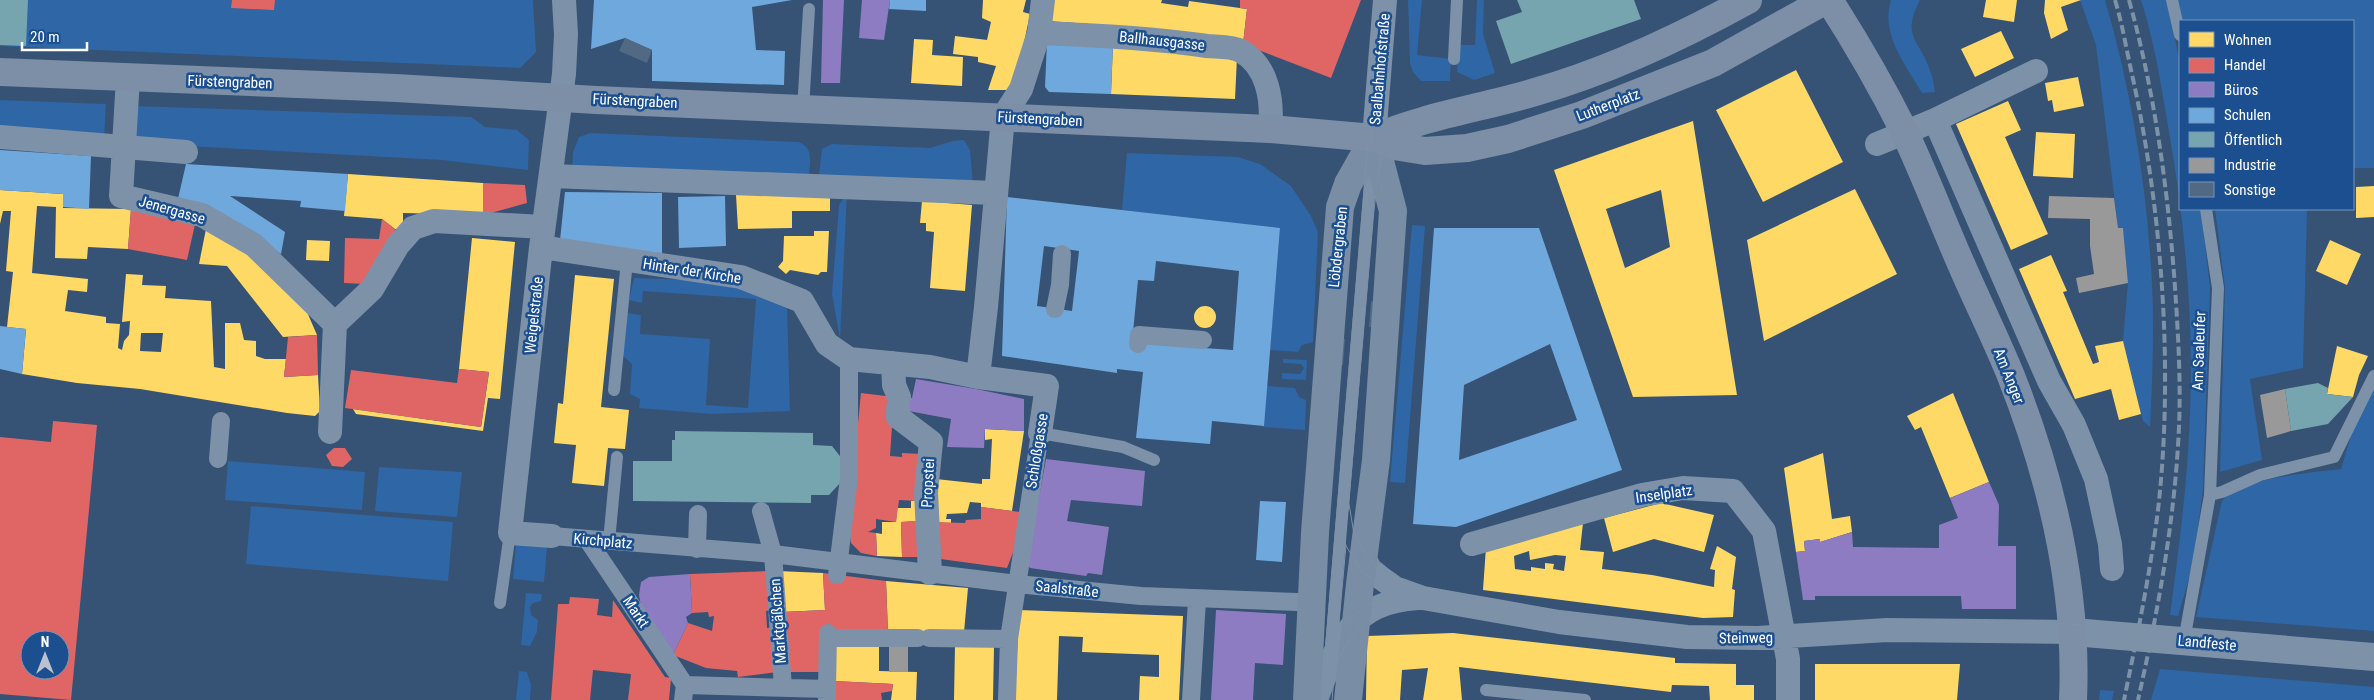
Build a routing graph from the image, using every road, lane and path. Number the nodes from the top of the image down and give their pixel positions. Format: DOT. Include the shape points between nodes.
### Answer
graph roads {
  1 [pos="564,0"];
  2 [pos="1043,0"];
  3 [pos="1386,0"];
  4 [pos="1457,0"];
  5 [pos="1748,0"];
  6 [pos="1827,0"];
  7 [pos="2172,0"];
  8 [pos="809,9"];
  9 [pos="2179,30"];
  10 [pos="1039,33"];
  11 [pos="1454,59"];
  12 [pos="2036,71"];
  13 [pos="0,72"];
  14 [pos="128,78"];
  15 [pos="560,98"];
  16 [pos="803,109"];
  17 [pos="1003,117"];
  18 [pos="1936,120"];
  19 [pos="1270,129"];
  20 [pos="1904,132"];
  21 [pos="0,137"];
  22 [pos="1374,138"];
  23 [pos="1878,144"];
  24 [pos="123,146"];
  25 [pos="186,152"];
  26 [pos="551,176"];
  27 [pos="995,193"];
  28 [pos="2206,210"];
  29 [pos="542,237"];
  30 [pos="1062,254"];
  31 [pos="619,263"];
  32 [pos="1055,309"];
  33 [pos="335,324"];
  34 [pos="1203,340"];
  35 [pos="1138,344"];
  36 [pos="849,359"];
  37 [pos="893,363"];
  38 [pos="2374,376"];
  39 [pos="978,377"];
  40 [pos="614,390"];
  41 [pos="221,421"];
  42 [pos="330,432"];
  43 [pos="1040,433"];
  44 [pos="617,457"];
  45 [pos="218,459"];
  46 [pos="1154,460"];
  47 [pos="2210,495"];
  48 [pos="761,511"];
  49 [pos="698,514"];
  50 [pos="510,533"];
  51 [pos="552,536"];
  52 [pos="587,540"];
  53 [pos="609,541"];
  54 [pos="1472,544"];
  55 [pos="697,549"];
  56 [pos="773,554"];
  57 [pos="1363,556"];
  58 [pos="837,568"];
  59 [pos="2112,569"];
  60 [pos="930,573"];
  61 [pos="1017,584"];
  62 [pos="1422,598"];
  63 [pos="1197,600"];
  64 [pos="1297,602"];
  65 [pos="500,603"];
  66 [pos="1356,622"];
  67 [pos="2073,632"];
  68 [pos="1784,637"];
  69 [pos="1009,638"];
  70 [pos="2184,641"];
  71 [pos="2374,658"];
  72 [pos="1330,660"];
  73 [pos="783,687"];
  74 [pos="1486,690"];
  75 [pos="684,692"];
  76 [pos="827,694"];
  77 [pos="1007,700"];
  78 [pos="1191,700"];
  79 [pos="1307,700"];
  80 [pos="1316,700"];
  81 [pos="1327,700"];
  82 [pos="1348,700"];
  83 [pos="1586,700"];
  84 [pos="1788,700"];
  85 [pos="2073,700"];
  1 -- 15 [label="street, Weigelstraße" via="566,55"];
  2 -- 10 [label="street"];
  3 -- 22 [label="street, Saalbahnhofstraße"];
  4 -- 11 [label="lane"];
  5 -- 22 [label="main road, Lutherplatz" via="1710,21 1598,70 1537,92 1422,121"];
  6 -- 20 [label="main road, Am Anger" via="1863,53"];
  6 -- 22 [label="main road, Lutherplatz" via="1713,63 1546,128 1444,151 1407,149"];
  7 -- 9 [label="lane"];
  8 -- 16 [label="lane"];
  10 -- 17 [label="street" via="1021,89"];
  10 -- 19 [label="street, Ballhausgasse" via="1154,40 1240,50 1262,76 1271,104"];
  12 -- 18 [label="street"];
  13 -- 14 [label="main road, Fürstengraben"];
  14 -- 15 [label="main road, Fürstengraben"];
  14 -- 24 [label="street, Jenergasse"];
  15 -- 16 [label="main road, Fürstengraben"];
  15 -- 26 [label="street, Weigelstraße"];
  16 -- 17 [label="main road, Fürstengraben"];
  17 -- 19 [label="main road, Fürstengraben"];
  17 -- 27 [label="street"];
  18 -- 20 [label="street"];
  18 -- 59 [label="street" via="2049,381 2074,425 2096,479"];
  19 -- 22 [label="main road, Lutherplatz"];
  20 -- 23 [label="street"];
  20 -- 67 [label="main road, Am Anger" via="2010,375 2046,475 2059,529"];
  21 -- 24 [label="street"];
  22 -- 57 [label="main road" via="1393,211 1376,460"];
  22 -- 72 [label="lane"];
  22 -- 79 [label="main road, Löbdergraben" via="1348,184 1340,208 1314,542"];
  24 -- 25 [label="street"];
  24 -- 33 [label="street, Jenergasse" via="121,196 202,215 254,245"];
  26 -- 27 [label="street"];
  26 -- 29 [label="street, Weigelstraße"];
  27 -- 39 [label="street"];
  28 -- 47 [label="lane, Am Saaleufer" via="2218,288"];
  29 -- 31 [label="street, Hinter der Kirche"];
  29 -- 33 [label="street" via="434,221 414,228 398,245 372,289"];
  29 -- 50 [label="street, Weigelstraße"];
  30 -- 32 [label="street"];
  31 -- 36 [label="street, Hinter der Kirche" via="741,277 802,302 827,344"];
  31 -- 40 [label="lane"];
  33 -- 42 [label="street"];
  34 -- 35 [label="street" via="1139,335"];
  36 -- 37 [label="street, Schloßgasse"];
  36 -- 58 [label="street" via="849,478"];
  37 -- 39 [label="street, Schloßgasse"];
  37 -- 60 [label="street, Propstei" via="898,417 931,442 926,492"];
  38 -- 47 [label="lane" via="2334,457 2260,475"];
  39 -- 43 [label="street, Schloßgasse" via="1047,386"];
  41 -- 45 [label="street"];
  43 -- 46 [label="lane" via="1123,447"];
  43 -- 61 [label="street, Schloßgasse"];
  44 -- 53 [label="lane"];
  47 -- 70 [label="lane, Am Saaleufer"];
  48 -- 56 [label="street"];
  49 -- 55 [label="street"];
  50 -- 51 [label="street, Kirchplatz"];
  50 -- 65 [label="lane"];
  51 -- 52 [label="street, Kirchplatz"];
  52 -- 53 [label="street, Kirchplatz"];
  52 -- 75 [label="street, Markt"];
  53 -- 55 [label="street, Kirchplatz"];
  54 -- 68 [label="street, Inselplatz" via="1642,495 1683,488 1733,490 1764,531"];
  55 -- 56 [label="street, Kirchplatz"];
  56 -- 58 [label="street, Kirchplatz"];
  56 -- 73 [label="street, Marktgäßchen"];
  57 -- 62 [label="street, Steinweg" via="1370,569 1395,588"];
  57 -- 66 [label="main road"];
  58 -- 60 [label="street, Saalstraße"];
  60 -- 61 [label="street, Saalstraße"];
  61 -- 63 [label="street, Saalstraße"];
  61 -- 69 [label="street, Schloßgasse"];
  62 -- 66 [label="street, Steinweg" via="1383,604 1369,610"];
  62 -- 68 [label="street, Steinweg" via="1559,622 1687,637"];
  63 -- 64 [label="street, Saalstraße"];
  63 -- 78 [label="street"];
  66 -- 72 [label="street" via="1336,646"];
  66 -- 82 [label="main road"];
  67 -- 68 [label="street, Steinweg" via="1888,630"];
  67 -- 70 [label="street, Landfeste"];
  67 -- 85 [label="main road, Am Anger"];
  68 -- 84 [label="street" via="1788,659"];
  69 -- 76 [label="street" via="828,636"];
  69 -- 77 [label="street, Schloßgasse"];
  70 -- 71 [label="street, Landfeste"];
  72 -- 80 [label="street"];
  72 -- 81 [label="lane"];
  73 -- 75 [label="street, Markt"];
  73 -- 76 [label="street, Markt"];
  74 -- 83 [label="lane"];
}
